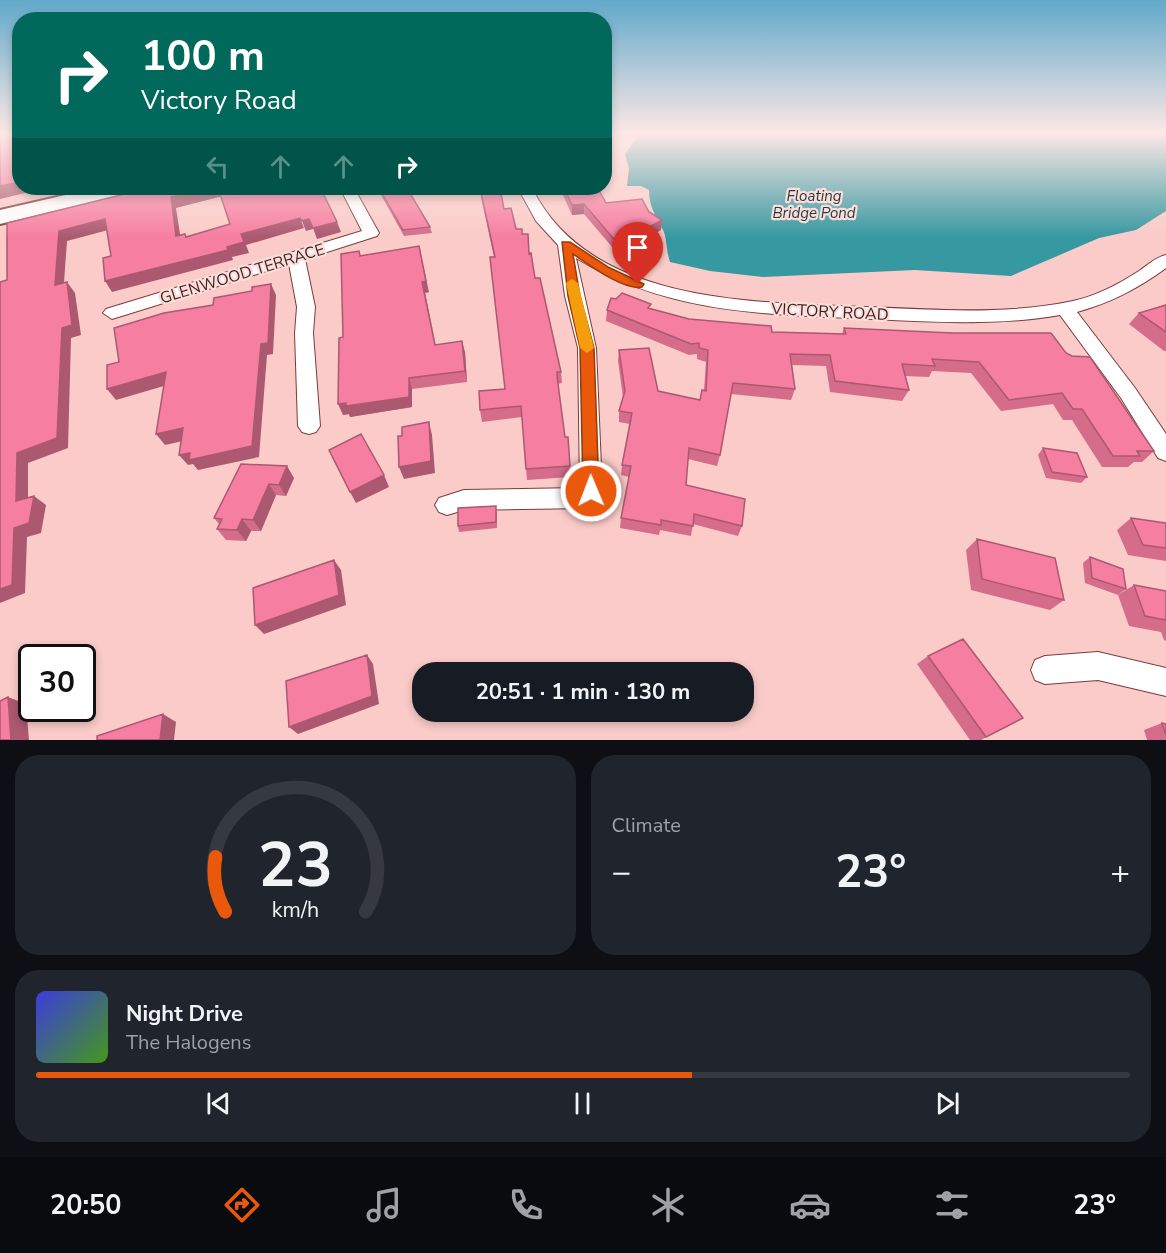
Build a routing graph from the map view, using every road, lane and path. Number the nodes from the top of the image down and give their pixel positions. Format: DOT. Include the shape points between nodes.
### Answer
graph roads {
  1 [pos="92,195"];
  2 [pos="351,195"];
  3 [pos="528,195"];
  4 [pos="0,217"];
  5 [pos="566,244"];
  6 [pos="297,256"];
  7 [pos="1166,260"];
  8 [pos="1064,308"];
  9 [pos="112,314"];
  10 [pos="309,426"];
  11 [pos="1166,452"];
  12 [pos="447,505"];
  13 [pos="1046,670"];
  14 [pos="1166,682"];
  1 -- 4 [label="main road"];
  2 -- 6 [label="street, GLENWOOD TERRACE" via="371,233"];
  3 -- 5 [label="street, VICTORY ROAD" via="544,223"];
  5 -- 8 [label="street, VICTORY ROAD" via="604,270 638,284 723,305 947,316 1013,315"];
  5 -- 12 [label="street" via="587,348 591,491 586,498 464,500"];
  6 -- 9 [label="street, GLENWOOD TERRACE"];
  6 -- 10 [label="street" via="306,307"];
  7 -- 8 [label="street, VICTORY ROAD" via="1109,294"];
  8 -- 11 [label="street" via="1128,393"];
  13 -- 14 [label="street" via="1098,666"];
}
